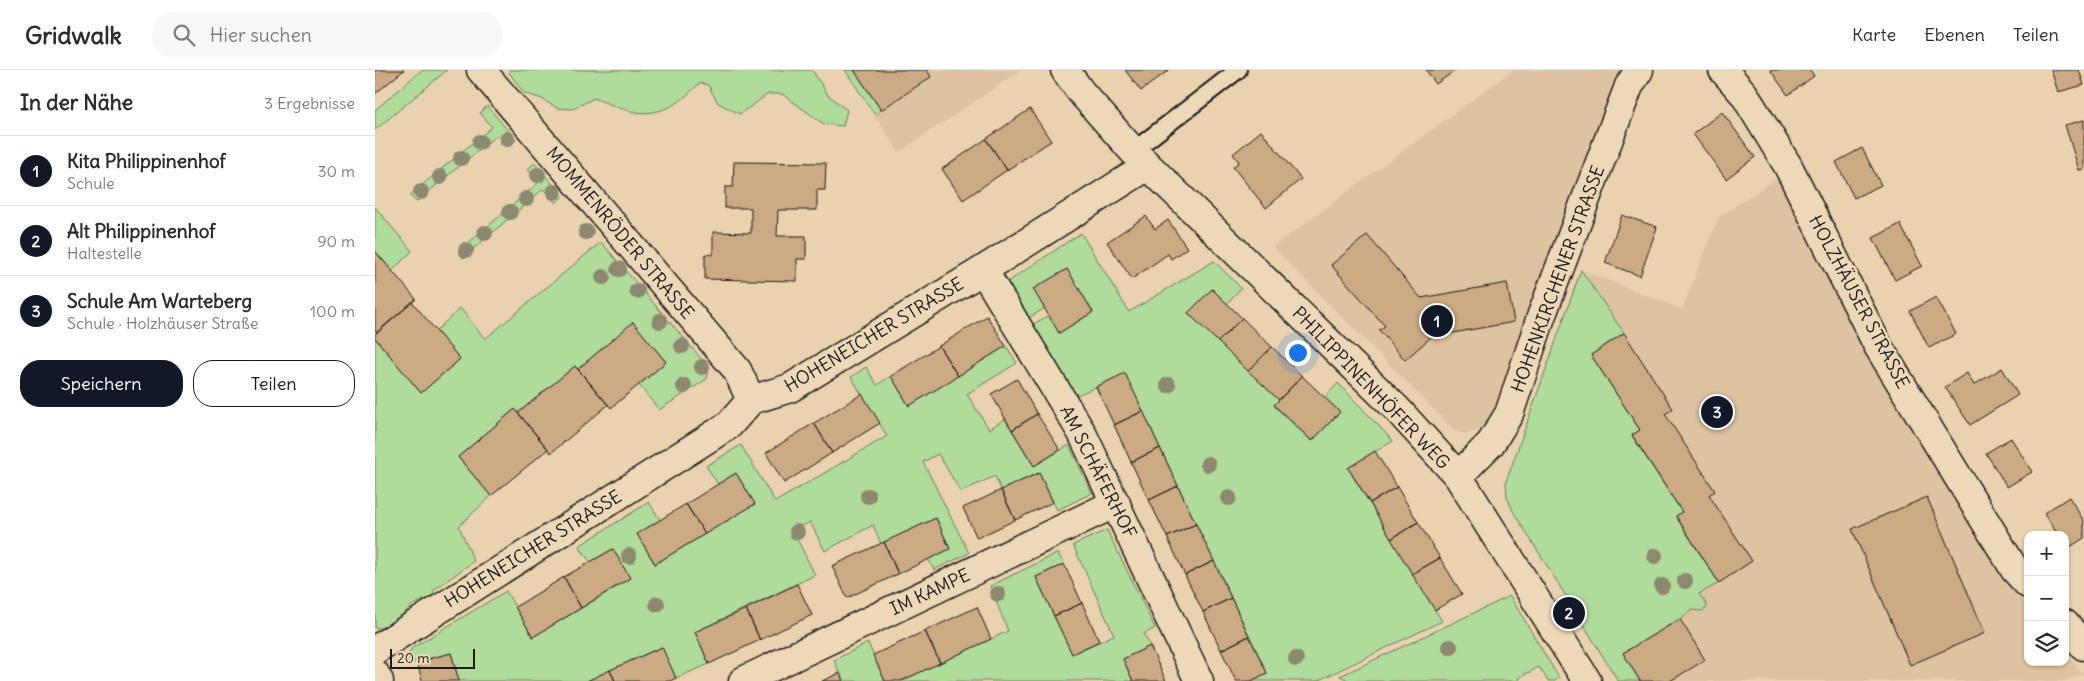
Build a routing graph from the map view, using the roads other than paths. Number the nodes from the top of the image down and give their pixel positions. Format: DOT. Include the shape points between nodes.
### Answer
graph roads {
  1 [pos="481,70"];
  2 [pos="1065,70"];
  3 [pos="1238,70"];
  4 [pos="1639,70"];
  5 [pos="1723,70"];
  6 [pos="1141,158"];
  7 [pos="983,270"];
  8 [pos="751,400"];
  9 [pos="1458,476"];
  10 [pos="1116,503"];
  11 [pos="2024,580"];
  12 [pos="2069,629"];
  13 [pos="2084,646"];
  14 [pos="375,650"];
  15 [pos="375,674"];
  16 [pos="379,681"];
  17 [pos="743,681"];
  18 [pos="1199,681"];
  19 [pos="1587,681"];
  1 -- 8 [label="street, MOMMENRÖDER STRASSE" via="737,370"];
  2 -- 6 [label="street, PHILIPPINENHÖFER WEG"];
  3 -- 6 [label="lane"];
  4 -- 9 [label="street, HOHENKIRCHENER STRASSE" via="1629,86 1541,317 1509,414 1491,443"];
  5 -- 11 [label="street, HOLZHÄUSER STRASSE" via="1744,94 1788,166 1878,346"];
  6 -- 7 [label="street, HOHENEICHER STRASSE"];
  6 -- 9 [label="street, PHILIPPINENHÖFER WEG" via="1396,408"];
  7 -- 8 [label="street, HOHENEICHER STRASSE" via="789,388"];
  7 -- 10 [label="street, AM SCHÄFERHOF" via="1081,434"];
  8 -- 14 [label="street, HOHENEICHER STRASSE" via="729,424"];
  9 -- 19 [label="street, PHILIPPINENHÖFER WEG"];
  10 -- 17 [label="street, IM KAMPE"];
  10 -- 18 [label="street, AM SCHÄFERHOF"];
  12 -- 13 [label="street"];
  15 -- 16 [label="street"];
}
